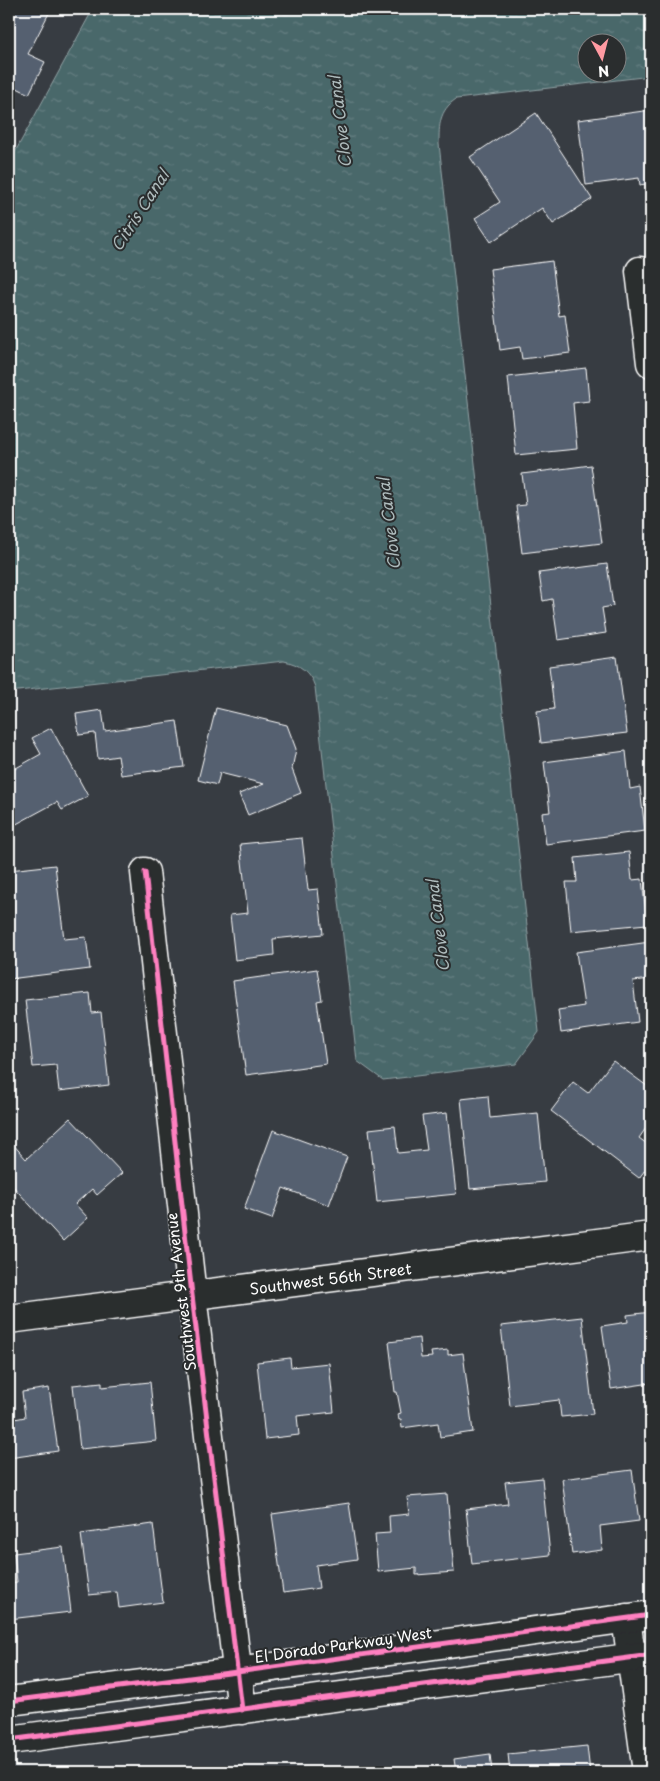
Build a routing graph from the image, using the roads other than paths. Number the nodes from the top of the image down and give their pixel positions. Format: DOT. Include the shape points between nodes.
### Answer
graph roads {
  1 [pos="640,271"];
  2 [pos="651,363"];
  3 [pos="145,872"];
  4 [pos="651,1236"];
  5 [pos="192,1295"];
  6 [pos="9,1319"];
  7 [pos="639,1617"];
  8 [pos="642,1656"];
  9 [pos="237,1672"];
  10 [pos="9,1700"];
  11 [pos="242,1710"];
  12 [pos="9,1740"];
  13 [pos="647,1772"];
  1 -- 2 [label="street"];
  3 -- 5 [label="street, Southwest 9th Avenue"];
  4 -- 5 [label="street, Southwest 56th Street"];
  5 -- 6 [label="street, Southwest 56th Street"];
  5 -- 9 [label="street, Southwest 9th Avenue"];
  7 -- 8 [label="street"];
  7 -- 9 [label="street, El Dorado Parkway West"];
  8 -- 11 [label="street"];
  8 -- 13 [label="street"];
  9 -- 10 [label="street, El Dorado Parkway West"];
  9 -- 11 [label="street, Southwest 9th Avenue"];
  11 -- 12 [label="street"];
}
